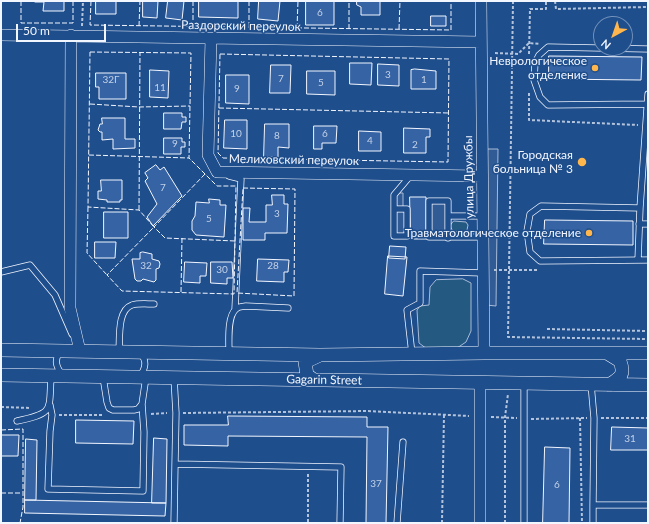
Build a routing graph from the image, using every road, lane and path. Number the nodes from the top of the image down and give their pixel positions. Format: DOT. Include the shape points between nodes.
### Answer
graph roads {
  1 [pos="83,1"];
  2 [pos="481,1"];
  3 [pos="546,1"];
  4 [pos="555,1"];
  5 [pos="648,7"];
  6 [pos="1,35"];
  7 [pos="77,35"];
  8 [pos="211,39"];
  9 [pos="481,42"];
  10 [pos="648,49"];
  11 [pos="495,53"];
  12 [pos="518,54"];
  13 [pos="529,59"];
  14 [pos="529,90"];
  15 [pos="648,94"];
  16 [pos="647,104"];
  17 [pos="647,112"];
  18 [pos="646,126"];
  19 [pos="218,172"];
  20 [pos="645,172"];
  21 [pos="412,175"];
  22 [pos="482,176"];
  23 [pos="640,208"];
  24 [pos="394,209"];
  25 [pos="448,216"];
  26 [pos="483,216"];
  27 [pos="639,224"];
  28 [pos="648,224"];
  29 [pos="483,237"];
  30 [pos="448,238"];
  31 [pos="638,260"];
  32 [pos="648,260"];
  33 [pos="483,271"];
  34 [pos="514,271"];
  35 [pos="1,272"];
  36 [pos="154,304"];
  37 [pos="288,308"];
  38 [pos="235,309"];
  39 [pos="547,330"];
  40 [pos="648,331"];
  41 [pos="1,350"];
  42 [pos="61,351"];
  43 [pos="80,351"];
  44 [pos="119,351"];
  45 [pos="140,352"];
  46 [pos="229,353"];
  47 [pos="484,353"];
  48 [pos="605,353"];
  49 [pos="648,353"];
  50 [pos="320,354"];
  51 [pos="412,354"];
  52 [pos="1,375"];
  53 [pos="56,375"];
  54 [pos="103,376"];
  55 [pos="142,377"];
  56 [pos="174,378"];
  57 [pos="314,380"];
  58 [pos="480,382"];
  59 [pos="524,383"];
  60 [pos="591,384"];
  61 [pos="609,385"];
  62 [pos="648,385"];
  63 [pos="142,404"];
  64 [pos="50,405"];
  65 [pos="1,407"];
  66 [pos="44,413"];
  67 [pos="176,413"];
  68 [pos="444,414"];
  69 [pos="52,415"];
  70 [pos="104,415"];
  71 [pos="142,415"];
  72 [pos="481,416"];
  73 [pos="505,418"];
  74 [pos="580,418"];
  75 [pos="594,418"];
  76 [pos="648,418"];
  77 [pos="524,419"];
  78 [pos="17,421"];
  79 [pos="403,442"];
  80 [pos="175,464"];
  81 [pos="308,466"];
  82 [pos="593,505"];
  83 [pos="648,505"];
  84 [pos="174,523"];
  85 [pos="308,523"];
  86 [pos="340,523"];
  87 [pos="397,523"];
  88 [pos="442,523"];
  89 [pos="480,523"];
  90 [pos="505,523"];
  91 [pos="524,523"];
  92 [pos="582,523"];
  93 [pos="593,523"];
  1 -- 7 [label="path"];
  2 -- 9 [label="street, улица Дружбы"];
  3 -- 13 [label="path" via="546,9 530,9"];
  4 -- 5 [label="path" via="556,9"];
  6 -- 7 [label="street, Раздорский переулок"];
  7 -- 8 [label="street, Раздорский переулок"];
  7 -- 43 [label="street" via="70,308"];
  8 -- 9 [label="street, Раздорский переулок"];
  8 -- 19 [label="street, Мелиховский переулок" via="208,156"];
  9 -- 22 [label="street, улица Дружбы"];
  10 -- 16 [label="lane" via="548,47 535,63 534,80 540,97 548,105"];
  11 -- 12 [label="path"];
  14 -- 18 [label="path" via="529,120"];
  15 -- 16 [label="lane"];
  16 -- 17 [label="lane"];
  17 -- 18 [label="lane"];
  18 -- 20 [label="lane"];
  19 -- 21 [label="street, Мелиховский переулок"];
  19 -- 38 [label="lane" via="241,179"];
  20 -- 23 [label="lane"];
  21 -- 22 [label="street, Мелиховский переулок"];
  21 -- 24 [label="lane" via="394,196"];
  22 -- 26 [label="street, улица Дружбы"];
  23 -- 27 [label="lane"];
  23 -- 31 [label="lane" via="541,206 530,214 527,231 530,252 540,261"];
  24 -- 24 [label="lane" via="394,236 407,236 407,209"];
  25 -- 26 [label="lane"];
  25 -- 30 [label="lane"];
  25 -- 30 [label="lane" via="448,201 429,201 429,237"];
  26 -- 29 [label="street, улица Дружбы"];
  27 -- 28 [label="lane"];
  27 -- 31 [label="lane"];
  29 -- 30 [label="lane"];
  29 -- 33 [label="street, улица Дружбы"];
  31 -- 32 [label="lane"];
  33 -- 34 [label="path"];
  33 -- 47 [label="street, улица Дружбы"];
  33 -- 51 [label="lane" via="420,271 420,303 406,310"];
  35 -- 43 [label="lane" via="30,266 55,295"];
  36 -- 44 [label="lane" via="132,305 121,315"];
  37 -- 38 [label="lane" via="246,306"];
  38 -- 46 [label="lane" via="230,318"];
  39 -- 40 [label="path"];
  41 -- 42 [label="street"];
  42 -- 43 [label="street"];
  42 -- 53 [label="lane" via="56,358"];
  43 -- 44 [label="street"];
  44 -- 45 [label="street"];
  45 -- 46 [label="street"];
  45 -- 55 [label="lane" via="145,360"];
  46 -- 50 [label="street"];
  47 -- 48 [label="street"];
  47 -- 51 [label="street"];
  48 -- 49 [label="street"];
  48 -- 61 [label="street" via="620,360 623,369 620,377"];
  50 -- 51 [label="street"];
  50 -- 57 [label="street" via="305,362 307,375"];
  52 -- 53 [label="street, Gagarin Street"];
  53 -- 54 [label="street, Gagarin Street"];
  53 -- 64 [label="lane"];
  54 -- 55 [label="street, Gagarin Street"];
  54 -- 63 [label="lane" via="109,408 134,410"];
  55 -- 56 [label="street, Gagarin Street"];
  55 -- 63 [label="lane"];
  56 -- 57 [label="street, Gagarin Street"];
  56 -- 67 [label="lane"];
  57 -- 58 [label="street, Gagarin Street"];
  58 -- 59 [label="street, Gagarin Street"];
  58 -- 72 [label="street"];
  59 -- 60 [label="street, Gagarin Street"];
  59 -- 77 [label="lane"];
  60 -- 61 [label="street, Gagarin Street"];
  60 -- 75 [label="lane"];
  61 -- 62 [label="street, Gagarin Street"];
  63 -- 71 [label="lane"];
  64 -- 66 [label="lane"];
  64 -- 69 [label="lane"];
  65 -- 66 [label="path" via="31,408"];
  66 -- 78 [label="lane"];
  67 -- 68 [label="path" via="368,411"];
  67 -- 71 [label="path"];
  67 -- 80 [label="lane"];
  68 -- 72 [label="path"];
  68 -- 88 [label="path"];
  69 -- 70 [label="path"];
  69 -- 71 [label="lane" via="48,489 143,491"];
  72 -- 73 [label="path"];
  72 -- 89 [label="street"];
  73 -- 77 [label="path"];
  73 -- 90 [label="path"];
  74 -- 75 [label="path"];
  74 -- 77 [label="path"];
  74 -- 92 [label="path"];
  75 -- 76 [label="path"];
  75 -- 82 [label="lane"];
  77 -- 91 [label="lane"];
  79 -- 87 [label="lane"];
  80 -- 81 [label="lane"];
  80 -- 84 [label="lane"];
  81 -- 85 [label="path"];
  81 -- 86 [label="lane" via="341,467"];
  82 -- 83 [label="lane"];
  82 -- 93 [label="lane"];
}
